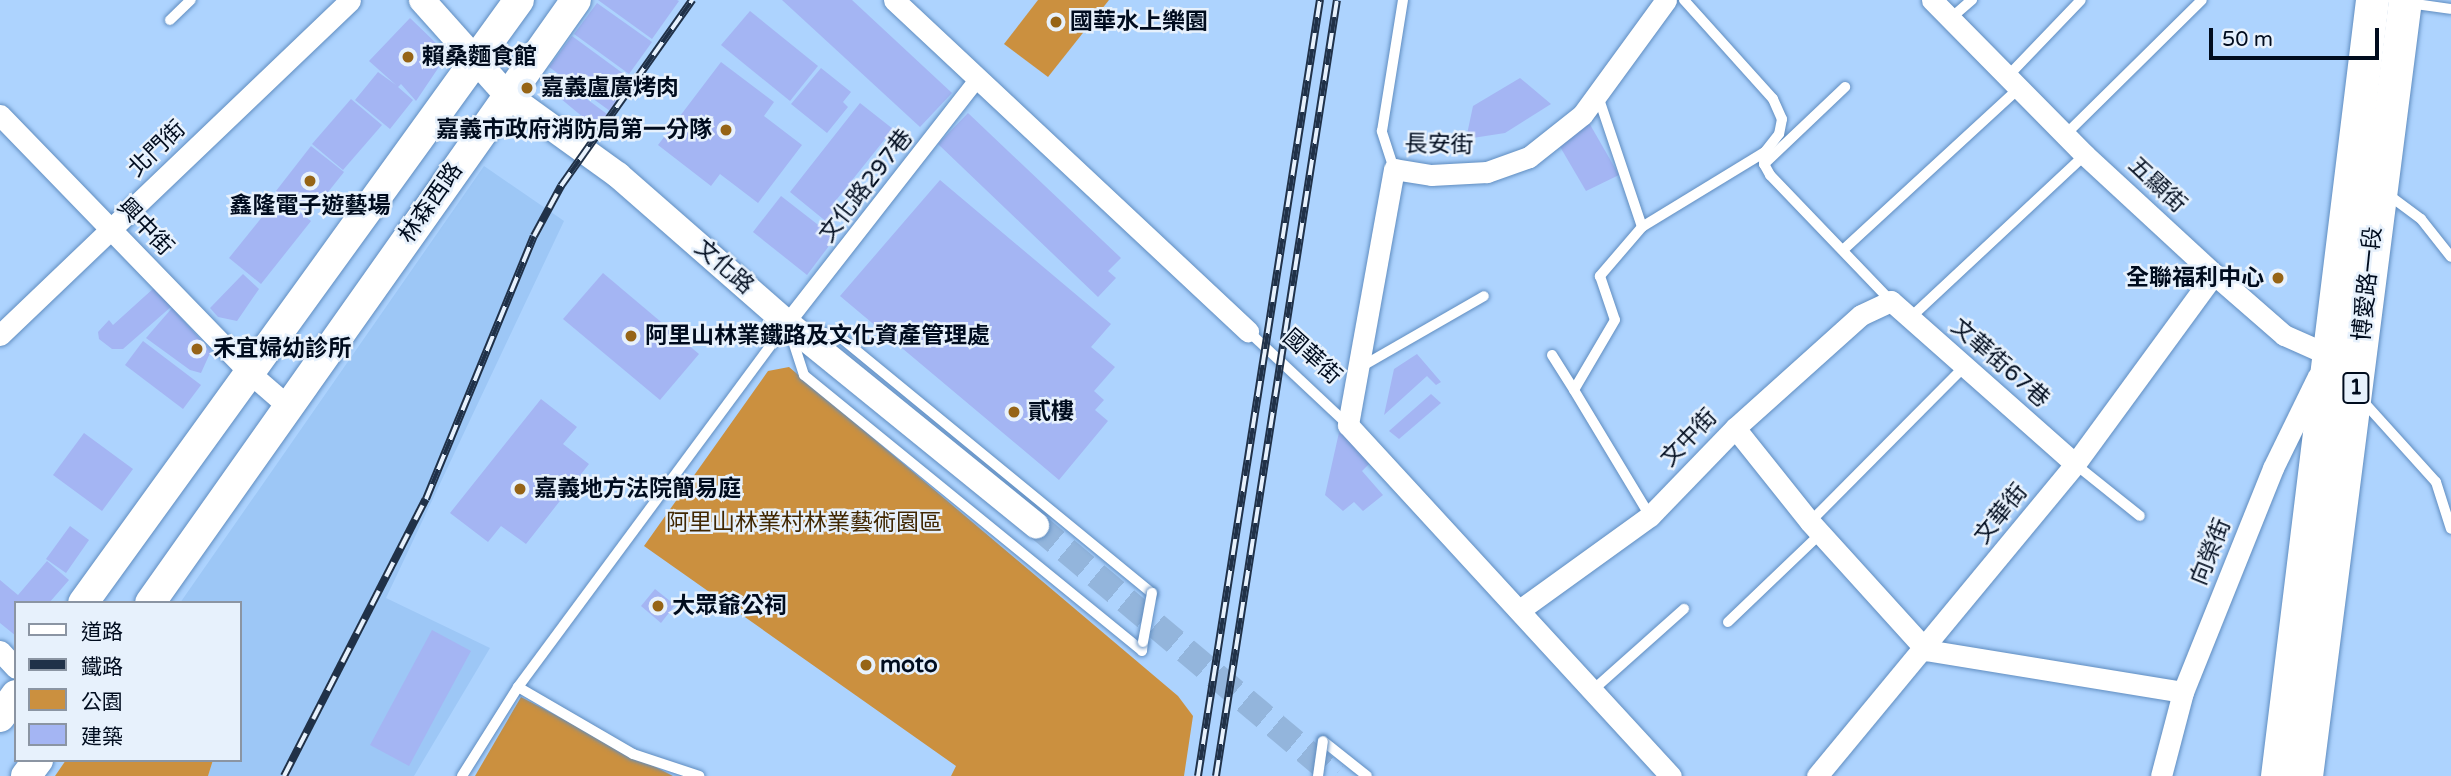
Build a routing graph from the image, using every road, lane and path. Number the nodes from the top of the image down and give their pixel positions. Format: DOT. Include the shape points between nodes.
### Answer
graph roads {
  1 [pos="191,0"];
  2 [pos="350,0"];
  3 [pos="422,0"];
  4 [pos="519,0"];
  5 [pos="576,0"];
  6 [pos="894,0"];
  7 [pos="1403,0"];
  8 [pos="1666,0"];
  9 [pos="1684,0"];
  10 [pos="1932,0"];
  11 [pos="1972,0"];
  12 [pos="2081,0"];
  13 [pos="2203,0"];
  14 [pos="2372,0"];
  15 [pos="2405,1"];
  16 [pos="2451,9"];
  17 [pos="1951,18"];
  18 [pos="170,20"];
  19 [pos="474,62"];
  20 [pos="979,77"];
  21 [pos="2013,82"];
  22 [pos="1845,87"];
  23 [pos="507,95"];
  24 [pos="1598,96"];
  25 [pos="0,115"];
  26 [pos="2065,135"];
  27 [pos="1765,152"];
  28 [pos="2085,155"];
  29 [pos="1764,164"];
  30 [pos="1394,169"];
  31 [pos="2379,187"];
  32 [pos="1642,228"];
  33 [pos="111,230"];
  34 [pos="1843,250"];
  35 [pos="2451,257"];
  36 [pos="2214,274"];
  37 [pos="1484,296"];
  38 [pos="1891,301"];
  39 [pos="1910,318"];
  40 [pos="787,323"];
  41 [pos="1248,331"];
  42 [pos="0,335"];
  43 [pos="1552,355"];
  44 [pos="2329,355"];
  45 [pos="1963,368"];
  46 [pos="1359,369"];
  47 [pos="252,375"];
  48 [pos="1574,390"];
  49 [pos="2356,393"];
  50 [pos="289,407"];
  51 [pos="1348,425"];
  52 [pos="1735,428"];
  53 [pos="2075,464"];
  54 [pos="1650,516"];
  55 [pos="2140,516"];
  56 [pos="1036,525"];
  57 [pos="1815,528"];
  58 [pos="2451,529"];
  59 [pos="84,601"];
  60 [pos="151,601"];
  61 [pos="1521,609"];
  62 [pos="1684,609"];
  63 [pos="1728,622"];
  64 [pos="1926,649"];
  65 [pos="0,651"];
  66 [pos="14,666"];
  67 [pos="518,687"];
  68 [pos="1593,690"];
  69 [pos="2183,692"];
  70 [pos="14,698"];
  71 [pos="0,717"];
  72 [pos="462,776"];
  73 [pos="699,776"];
  74 [pos="1318,776"];
  75 [pos="1367,776"];
  76 [pos="1671,776"];
  77 [pos="1817,776"];
  78 [pos="2161,776"];
  79 [pos="2277,776"];
  80 [pos="2306,776"];
  1 -- 18 [label="lane"];
  2 -- 33 [label="street, 北門街"];
  3 -- 19 [label="street, 文化路"];
  4 -- 19 [label="main road, 林森西路"];
  5 -- 23 [label="main road, 林森西路"];
  6 -- 20 [label="street, 國華街"];
  7 -- 30 [label="lane" via="1382,131"];
  8 -- 24 [label="street, 長安街"];
  9 -- 27 [label="lane" via="1773,99 1782,119 1779,134"];
  10 -- 17 [label="street, 五顯街"];
  11 -- 17 [label="lane"];
  12 -- 21 [label="lane"];
  13 -- 26 [label="lane"];
  14 -- 44 [label="main road, 博愛路一段 / 1"];
  15 -- 16 [label="lane"];
  15 -- 31 [label="main road, 博愛路一段 / 1"];
  17 -- 21 [label="street, 五顯街"];
  19 -- 23 [label="street, 文化路"];
  19 -- 47 [label="main road, 林森西路"];
  20 -- 40 [label="street, 文化路297巷"];
  20 -- 41 [label="street, 國華街"];
  21 -- 26 [label="street, 五顯街"];
  21 -- 34 [label="lane"];
  22 -- 29 [label="lane"];
  23 -- 40 [label="street, 文化路" via="618,175"];
  23 -- 50 [label="main road, 林森西路"];
  24 -- 30 [label="street, 長安街" via="1582,115 1529,156 1488,172 1431,175"];
  24 -- 32 [label="lane"];
  25 -- 33 [label="street, 興中街"];
  26 -- 28 [label="street, 五顯街"];
  27 -- 29 [label="lane"];
  27 -- 32 [label="lane"];
  28 -- 36 [label="street, 五顯街"];
  28 -- 39 [label="lane"];
  29 -- 34 [label="lane"];
  30 -- 46 [label="street, 長安街"];
  31 -- 35 [label="lane" via="2421,219"];
  31 -- 49 [label="main road, 博愛路一段 / 1"];
  32 -- 48 [label="lane" via="1600,276 1615,320"];
  33 -- 42 [label="street, 北門街"];
  33 -- 47 [label="street, 興中街"];
  34 -- 38 [label="lane"];
  36 -- 44 [label="street, 五顯街" via="2284,335"];
  36 -- 53 [label="street, 文華街"];
  37 -- 46 [label="lane"];
  38 -- 39 [label="street, 文華街67巷"];
  38 -- 52 [label="street, 文中街" via="1861,315"];
  39 -- 45 [label="street, 文華街67巷"];
  40 -- 40 [label="lane, bridge" via="804,375 1142,652 1152,593 840,337"];
  40 -- 56 [label="street, 文化路"];
  40 -- 67 [label="lane"];
  41 -- 51 [label="lane, 國華街"];
  43 -- 48 [label="lane"];
  44 -- 49 [label="street"];
  44 -- 69 [label="street, 向榮街" via="2273,468"];
  44 -- 79 [label="main road, 博愛路一段 / 1"];
  45 -- 53 [label="street, 文華街67巷"];
  45 -- 57 [label="lane"];
  46 -- 51 [label="street, 長安街"];
  47 -- 50 [label="street"];
  47 -- 59 [label="main road, 林森西路"];
  48 -- 54 [label="lane"];
  49 -- 58 [label="lane" via="2436,482"];
  49 -- 80 [label="main road, 博愛路一段 / 1"];
  50 -- 60 [label="main road, 林森西路"];
  51 -- 61 [label="street, 國華街"];
  52 -- 54 [label="street, 文中街"];
  52 -- 57 [label="street"];
  53 -- 55 [label="lane"];
  53 -- 64 [label="street, 文華街"];
  54 -- 61 [label="street, 文中街"];
  57 -- 63 [label="lane"];
  57 -- 64 [label="street"];
  61 -- 68 [label="street, 國華街"];
  62 -- 68 [label="lane"];
  64 -- 69 [label="street"];
  64 -- 77 [label="street, 文華街"];
  65 -- 66 [label="street"];
  67 -- 72 [label="lane"];
  67 -- 73 [label="lane" via="633,754"];
  68 -- 76 [label="street, 國華街"];
  69 -- 78 [label="street, 向榮街"];
  70 -- 71 [label="main road"];
  74 -- 75 [label="lane, bridge" via="1323,741"];
}
